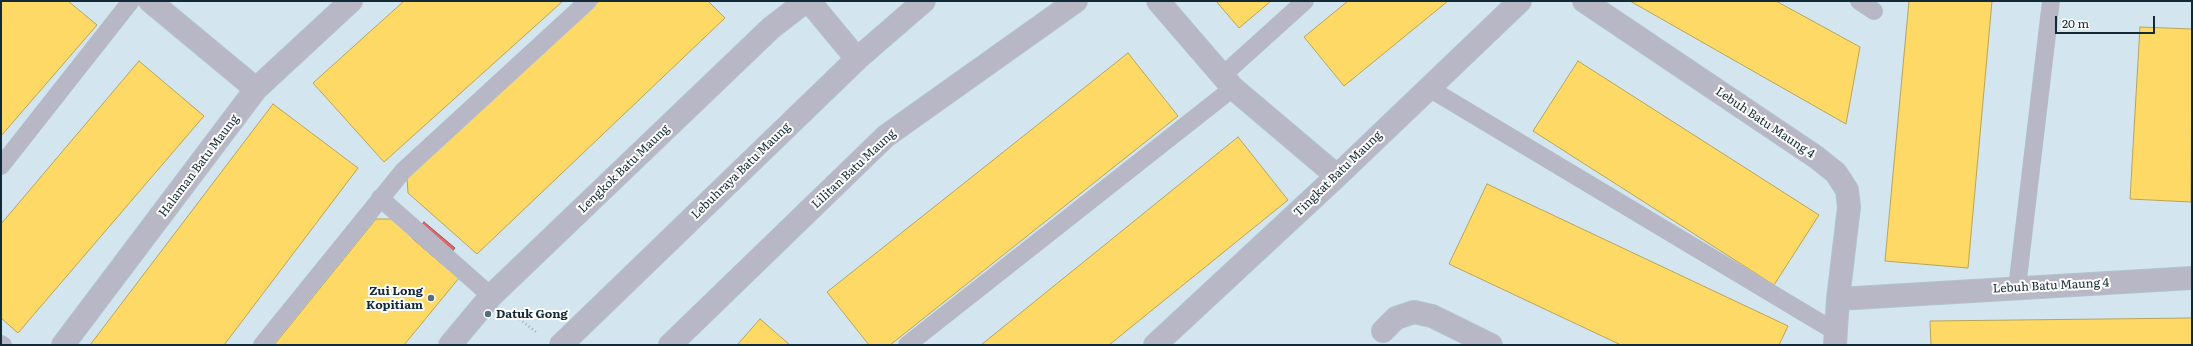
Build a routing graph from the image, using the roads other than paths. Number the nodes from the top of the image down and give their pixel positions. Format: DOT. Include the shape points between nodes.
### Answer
graph roads {
  1 [pos="131,1"];
  2 [pos="150,1"];
  3 [pos="351,1"];
  4 [pos="588,1"];
  5 [pos="807,1"];
  6 [pos="924,1"];
  7 [pos="1076,1"];
  8 [pos="1158,1"];
  9 [pos="1305,1"];
  10 [pos="1520,1"];
  11 [pos="1584,1"];
  12 [pos="1859,1"];
  13 [pos="2051,1"];
  14 [pos="1874,11"];
  15 [pos="857,59"];
  16 [pos="1228,81"];
  17 [pos="1427,87"];
  18 [pos="256,90"];
  19 [pos="1,166"];
  20 [pos="1337,176"];
  21 [pos="380,198"];
  22 [pos="2192,278"];
  23 [pos="2017,288"];
  24 [pos="492,296"];
  25 [pos="1838,299"];
  26 [pos="1381,338"];
  27 [pos="1836,339"];
  28 [pos="64,345"];
  29 [pos="262,345"];
  30 [pos="450,345"];
  31 [pos="561,345"];
  32 [pos="670,345"];
  33 [pos="907,345"];
  34 [pos="1155,345"];
  35 [pos="1492,345"];
  1 -- 19 [label="lane"];
  2 -- 18 [label="street"];
  3 -- 18 [label="street, Halaman Batu Maung"];
  4 -- 21 [label="lane" via="403,171"];
  5 -- 15 [label="street, Lengkok Batu Maung"];
  5 -- 24 [label="street, Lengkok Batu Maung" via="771,28"];
  6 -- 15 [label="street, Lebuhraya Batu Maung"];
  7 -- 32 [label="street, Lilitan Batu Maung" via="886,136"];
  8 -- 16 [label="street"];
  9 -- 16 [label="lane"];
  10 -- 17 [label="street, Tingkat Batu Maung"];
  11 -- 25 [label="street, Lebuh Batu Maung 4" via="1836,173 1847,190 1849,207"];
  12 -- 14 [label="lane"];
  13 -- 23 [label="lane"];
  15 -- 31 [label="street, Lebuhraya Batu Maung"];
  16 -- 20 [label="street"];
  16 -- 33 [label="lane"];
  17 -- 20 [label="street, Tingkat Batu Maung"];
  17 -- 27 [label="lane"];
  18 -- 28 [label="street, Halaman Batu Maung"];
  20 -- 34 [label="street, Tingkat Batu Maung"];
  21 -- 24 [label="lane"];
  21 -- 29 [label="lane"];
  22 -- 23 [label="street, Lebuh Batu Maung 4"];
  23 -- 25 [label="street, Lebuh Batu Maung 4"];
  24 -- 30 [label="street, Lengkok Batu Maung"];
  25 -- 27 [label="street, Lebuh Batu Maung 4"];
  26 -- 35 [label="street" via="1396,318 1414,312 1432,316"];
}
